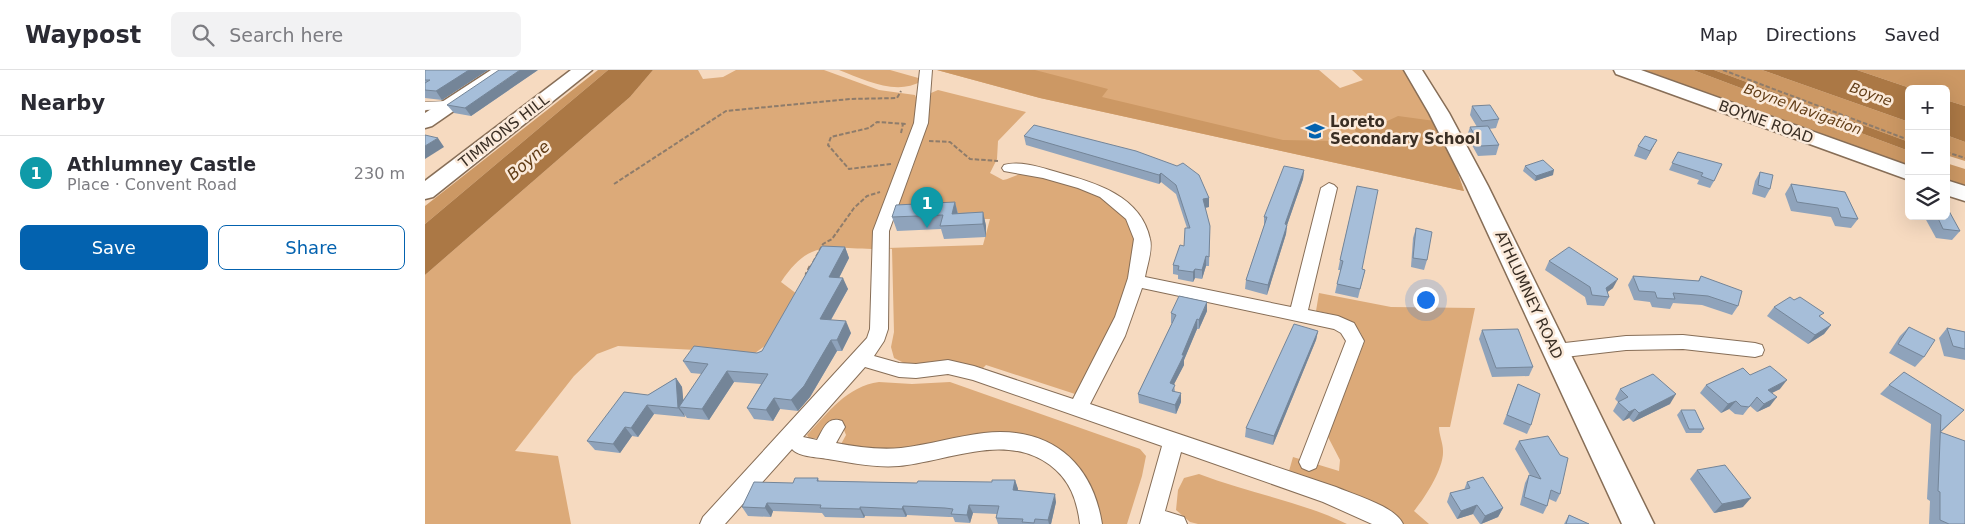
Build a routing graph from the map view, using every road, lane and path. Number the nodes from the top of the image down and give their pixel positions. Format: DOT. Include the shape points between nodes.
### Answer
graph roads {
  1 [pos="504,70"];
  2 [pos="583,70"];
  3 [pos="926,70"];
  4 [pos="1413,70"];
  5 [pos="1623,70"];
  6 [pos="1723,70"];
  7 [pos="901,91"];
  8 [pos="452,105"];
  9 [pos="425,106"];
  10 [pos="425,122"];
  11 [pos="921,123"];
  12 [pos="903,124"];
  13 [pos="900,136"];
  14 [pos="1905,138"];
  15 [pos="925,142"];
  16 [pos="1950,153"];
  17 [pos="1965,158"];
  18 [pos="892,164"];
  19 [pos="1009,168"];
  20 [pos="1905,172"];
  21 [pos="613,184"];
  22 [pos="1329,188"];
  23 [pos="1950,188"];
  24 [pos="896,191"];
  25 [pos="425,192"];
  26 [pos="1965,194"];
  27 [pos="809,280"];
  28 [pos="1137,281"];
  29 [pos="1298,314"];
  30 [pos="1755,350"];
  31 [pos="1556,351"];
  32 [pos="861,359"];
  33 [pos="1078,408"];
  34 [pos="835,427"];
  35 [pos="1174,441"];
  36 [pos="800,445"];
  37 [pos="822,449"];
  38 [pos="1309,462"];
  39 [pos="1152,521"];
  40 [pos="711,524"];
  41 [pos="1091,524"];
  42 [pos="1176,524"];
  43 [pos="1392,524"];
  44 [pos="1638,524"];
  1 -- 8 [label="main road"];
  2 -- 25 [label="main road, TIMMONS HILL"];
  3 -- 11 [label="street"];
  4 -- 31 [label="main road, ATHLUMNEY ROAD" via="1477,186"];
  5 -- 20 [label="main road, BOYNE ROAD" via="1721,109"];
  6 -- 14 [label="path"];
  7 -- 21 [label="path" via="897,98 850,99 726,111"];
  8 -- 9 [label="lane"];
  8 -- 10 [label="main road"];
  11 -- 12 [label="path"];
  11 -- 24 [label="street"];
  12 -- 13 [label="path"];
  12 -- 18 [label="path" via="877,122 869,128 831,137 828,141 849,169"];
  15 -- 19 [label="path" via="950,142 970,160 1001,161"];
  16 -- 17 [label="path"];
  19 -- 28 [label="street" via="1027,168 1090,186 1123,205 1133,218 1142,240"];
  22 -- 29 [label="street"];
  23 -- 26 [label="main road"];
  24 -- 27 [label="path" via="867,196 855,208 832,239 823,244 806,274"];
  24 -- 32 [label="street" via="881,231 879,329 875,341"];
  28 -- 29 [label="street"];
  28 -- 33 [label="street" via="1114,344"];
  29 -- 38 [label="street" via="1338,323 1348,328 1355,341"];
  30 -- 31 [label="street" via="1683,342 1625,343"];
  31 -- 44 [label="main road, ATHLUMNEY ROAD"];
  32 -- 33 [label="street" via="899,370 948,367"];
  32 -- 40 [label="street"];
  33 -- 35 [label="street"];
  34 -- 37 [label="street"];
  35 -- 39 [label="street"];
  35 -- 43 [label="street" via="1328,494"];
  36 -- 37 [label="street"];
  37 -- 41 [label="street" via="863,457 897,457 927,454 989,440 1027,442 1056,456 1079,482"];
  39 -- 42 [label="street"];
}
